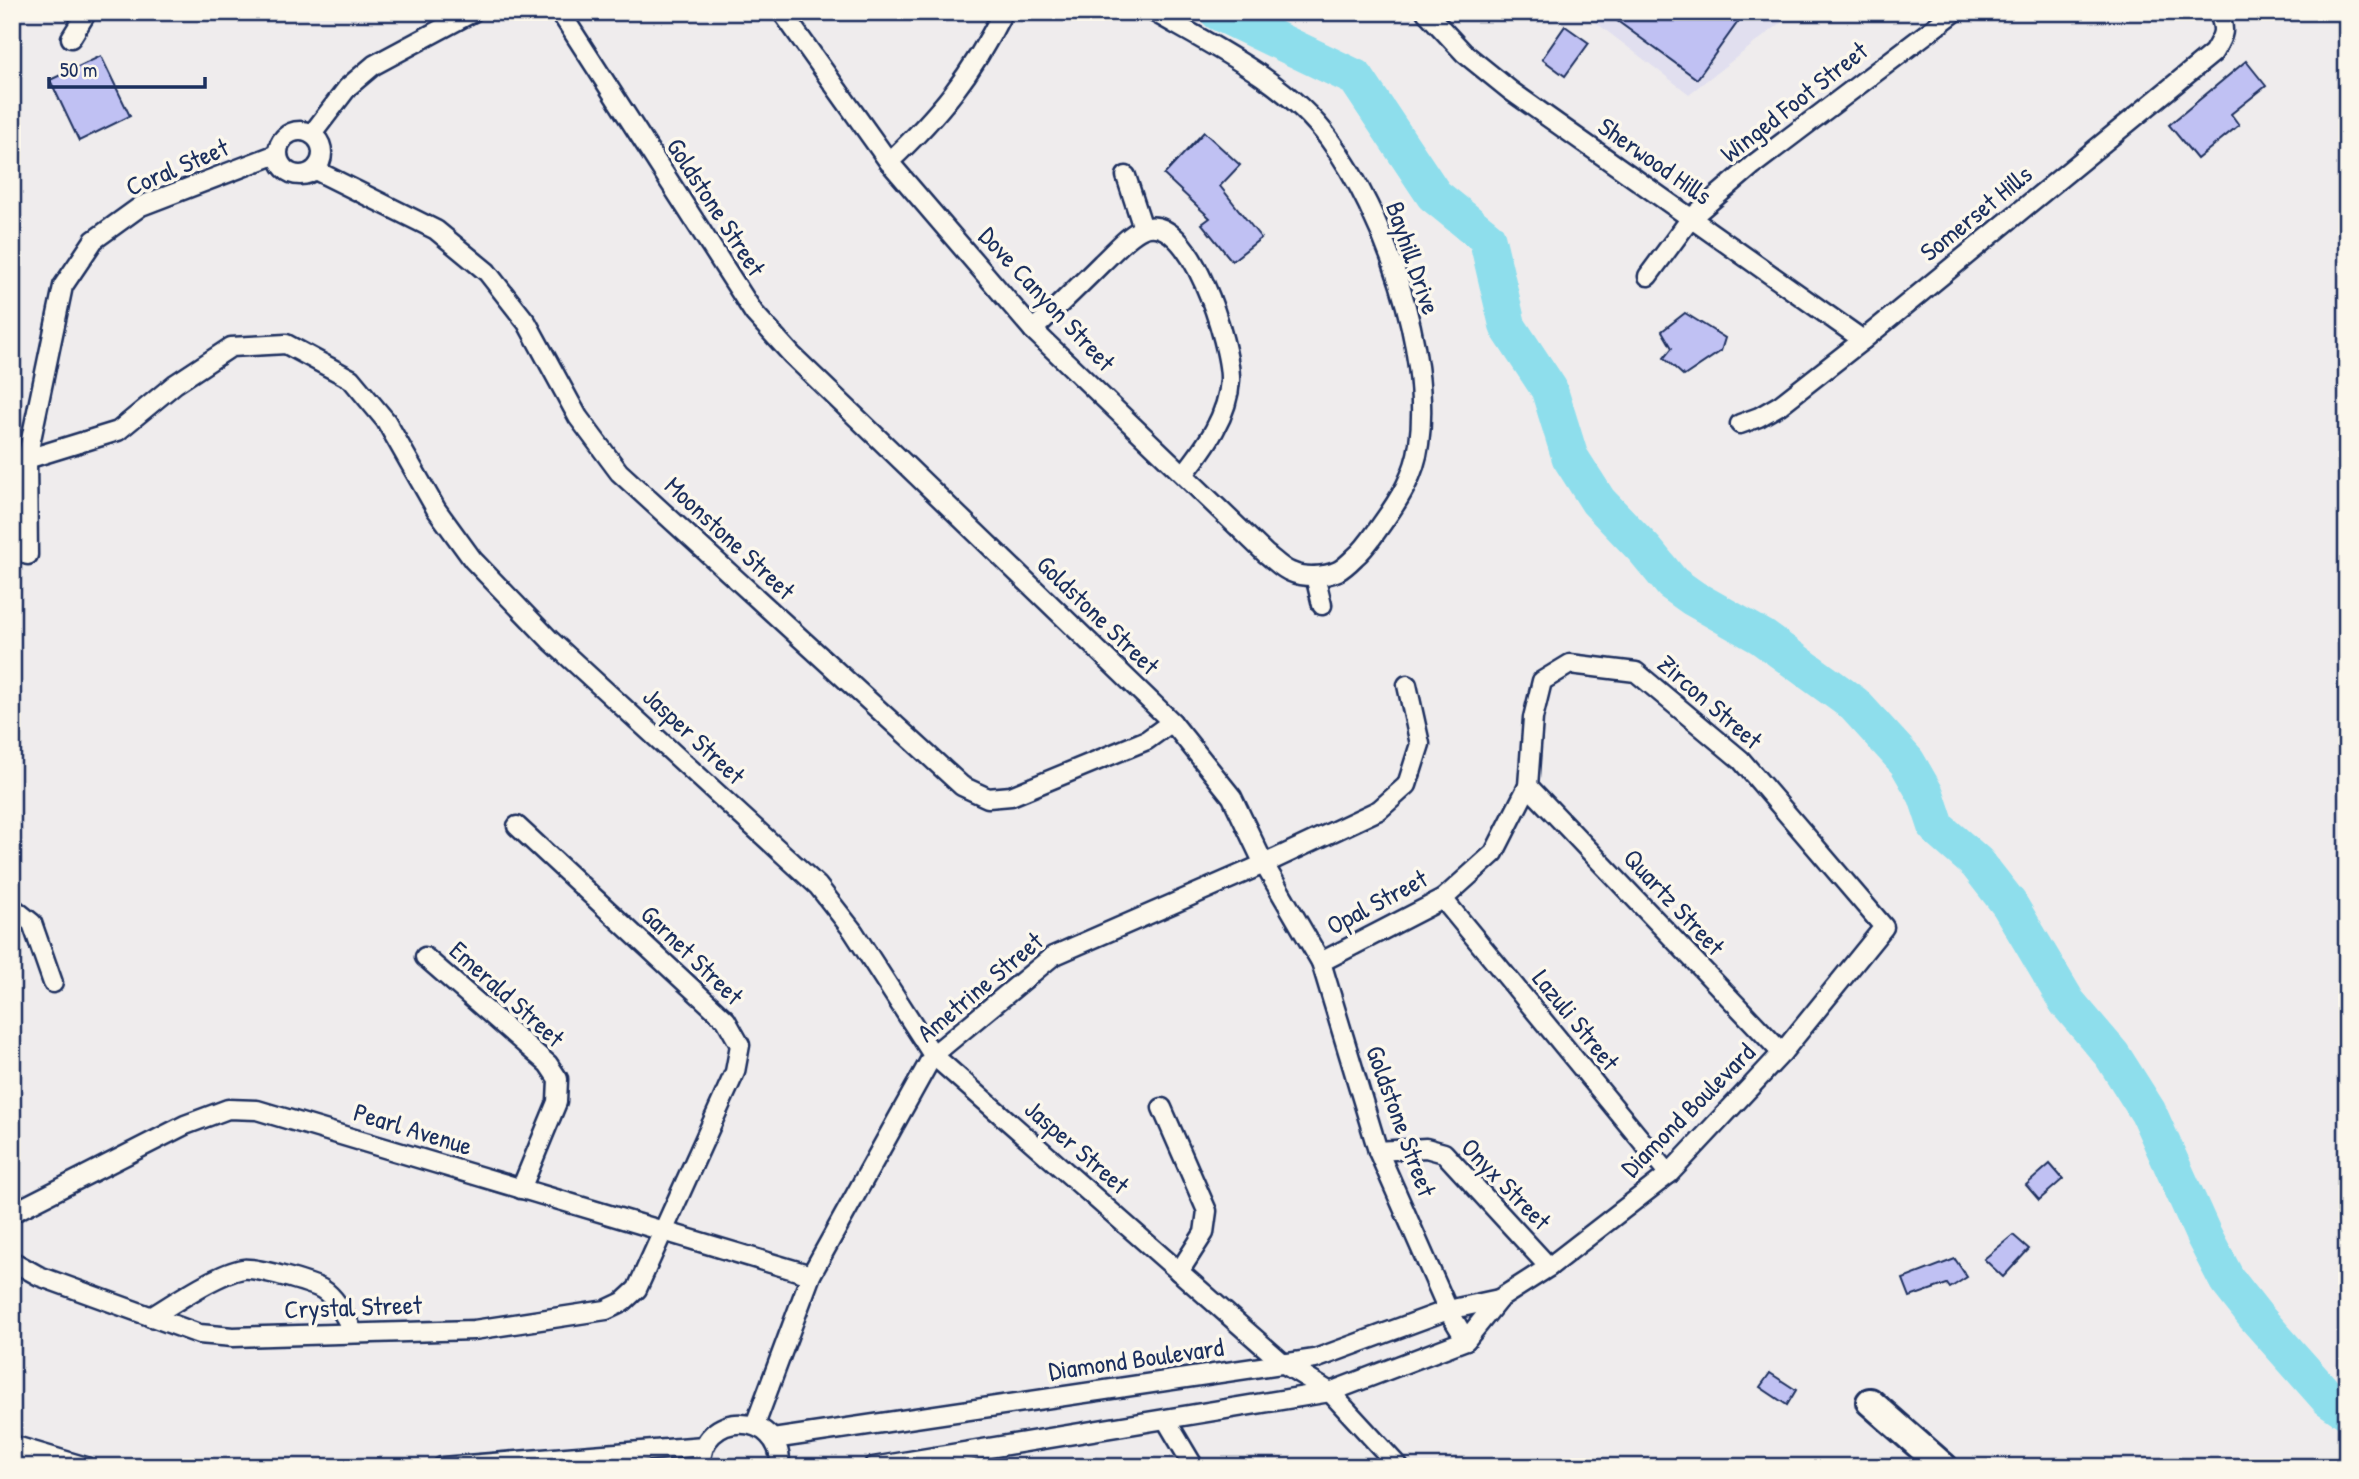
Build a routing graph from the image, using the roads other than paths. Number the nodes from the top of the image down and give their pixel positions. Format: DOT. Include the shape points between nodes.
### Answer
graph roads {
  1 [pos="87,12"];
  2 [pos="473,12"];
  3 [pos="557,12"];
  4 [pos="782,12"];
  5 [pos="1003,12"];
  6 [pos="1154,12"];
  7 [pos="1426,12"];
  8 [pos="1955,12"];
  9 [pos="2221,17"];
  10 [pos="71,38"];
  11 [pos="312,134"];
  12 [pos="277,154"];
  13 [pos="889,162"];
  14 [pos="315,170"];
  15 [pos="1126,176"];
  16 [pos="1691,218"];
  17 [pos="1143,228"];
  18 [pos="1648,276"];
  19 [pos="1033,330"];
  20 [pos="1863,340"];
  21 [pos="1740,424"];
  22 [pos="27,459"];
  23 [pos="1184,474"];
  24 [pos="28,555"];
  25 [pos="1315,576"];
  26 [pos="1322,605"];
  27 [pos="1407,684"];
  28 [pos="1172,722"];
  29 [pos="1528,786"];
  30 [pos="517,826"];
  31 [pos="1264,864"];
  32 [pos="1443,899"];
  33 [pos="12,907"];
  34 [pos="1884,927"];
  35 [pos="425,957"];
  36 [pos="1321,962"];
  37 [pos="53,983"];
  38 [pos="1782,1053"];
  39 [pos="933,1055"];
  40 [pos="1162,1108"];
  41 [pos="1378,1151"];
  42 [pos="1669,1174"];
  43 [pos="521,1189"];
  44 [pos="12,1213"];
  45 [pos="664,1232"];
  46 [pos="12,1261"];
  47 [pos="1549,1267"];
  48 [pos="1179,1272"];
  49 [pos="811,1275"];
  50 [pos="1499,1298"];
  51 [pos="1448,1310"];
  52 [pos="151,1317"];
  53 [pos="354,1333"];
  54 [pos="1466,1340"];
  55 [pos="1284,1364"];
  56 [pos="1330,1392"];
  57 [pos="1870,1402"];
  58 [pos="1166,1420"];
  59 [pos="754,1425"];
  60 [pos="773,1439"];
  61 [pos="12,1445"];
  62 [pos="704,1446"];
  63 [pos="12,1453"];
  64 [pos="968,1459"];
  65 [pos="44,1463"];
  66 [pos="86,1467"];
  67 [pos="442,1467"];
  68 [pos="701,1467"];
  69 [pos="780,1467"];
  70 [pos="873,1467"];
  71 [pos="1194,1467"];
  72 [pos="1399,1467"];
  73 [pos="1944,1467"];
  1 -- 10 [label="street"];
  2 -- 11 [label="street" via="374,65 348,87"];
  3 -- 28 [label="street, Goldstone Street" via="754,313"];
  4 -- 13 [label="street, Dove Canyon Street"];
  5 -- 13 [label="street" via="957,91"];
  6 -- 25 [label="street, Bayhill Drive" via="1297,103 1328,136 1372,213 1406,310 1421,404 1419,444 1411,475 1398,502 1360,553 1338,571"];
  7 -- 16 [label="street, Sherwood Hills" via="1464,53 1511,91"];
  8 -- 16 [label="street, Winged Foot Street"];
  9 -- 20 [label="street, Somerset Hills" via="2223,36 2213,52"];
  11 -- 12 [label="street" via="303,130 284,136"];
  11 -- 14 [label="street" via="323,151"];
  12 -- 14 [label="street" via="287,172 296,175"];
  12 -- 22 [label="street, Coral Steet" via="141,206 94,240 64,286"];
  13 -- 19 [label="street, Dove Canyon Street"];
  14 -- 28 [label="street, Moonstone Street" via="436,230 487,272 527,323 578,417 619,472 962,786 988,798 1011,796 1147,740"];
  15 -- 17 [label="street"];
  16 -- 18 [label="street, Winged Foot Street"];
  16 -- 20 [label="street, Sherwood Hills"];
  17 -- 19 [label="street"];
  17 -- 23 [label="street" via="1157,226 1172,233 1184,248 1209,294 1228,354 1227,404 1203,450"];
  19 -- 23 [label="street, Dove Canyon Street"];
  20 -- 21 [label="street, Somerset Hills" via="1780,405"];
  22 -- 24 [label="street, Coral Steet"];
  22 -- 39 [label="street, Jasper Street" via="118,431 175,384 231,347 286,344 351,379 386,421 436,509 473,560 550,640 818,886"];
  23 -- 25 [label="street, Dove Canyon Street" via="1265,554 1291,572"];
  25 -- 26 [label="street"];
  27 -- 31 [label="street, Ametrine Street" via="1420,744 1407,785 1380,810"];
  28 -- 31 [label="street, Goldstone Street" via="1232,797"];
  29 -- 32 [label="street, Opal Street" via="1494,853"];
  29 -- 34 [label="street, Zircon Street" via="1533,718 1542,681 1570,664 1636,672 1741,760"];
  29 -- 38 [label="street, Quartz Street"];
  30 -- 45 [label="street, Garnet Street" via="726,1020 740,1045 735,1072"];
  31 -- 36 [label="street, Goldstone Street"];
  31 -- 39 [label="street, Ametrine Street" via="1052,956"];
  32 -- 36 [label="street, Opal Street"];
  32 -- 42 [label="street, Lazuli Street"];
  33 -- 37 [label="street" via="32,923"];
  34 -- 38 [label="street, Diamond Boulevard"];
  35 -- 43 [label="street, Emerald Street" via="548,1063 558,1079 557,1102"];
  36 -- 41 [label="street, Goldstone Street"];
  38 -- 42 [label="street, Diamond Boulevard"];
  39 -- 48 [label="street, Jasper Street"];
  39 -- 49 [label="street, Ametrine Street"];
  40 -- 48 [label="street" via="1207,1211 1204,1233"];
  41 -- 47 [label="street, Onyx Street" via="1426,1148 1444,1153"];
  41 -- 51 [label="street, Goldstone Street"];
  42 -- 47 [label="street, Diamond Boulevard"];
  43 -- 44 [label="street, Pearl Avenue" via="257,1110 228,1109 185,1125"];
  43 -- 45 [label="street, Pearl Avenue"];
  45 -- 49 [label="street, Pearl Avenue"];
  45 -- 53 [label="street, Crystal Street" via="637,1289 606,1310 474,1330"];
  46 -- 52 [label="street, Crystal Street" via="39,1276"];
  47 -- 50 [label="street, Diamond Boulevard"];
  48 -- 55 [label="street, Jasper Street"];
  49 -- 59 [label="street, Ametrine Street"];
  50 -- 51 [label="street, Diamond Boulevard"];
  50 -- 54 [label="street, Diamond Boulevard"];
  51 -- 54 [label="street, Goldstone Street"];
  51 -- 55 [label="street, Diamond Boulevard" via="1315,1359"];
  52 -- 53 [label="street, Crystal Street" via="199,1334 233,1337"];
  52 -- 53 [label="street" via="219,1278 256,1269 323,1290"];
  54 -- 56 [label="street"];
  55 -- 56 [label="street, Jasper Street"];
  55 -- 60 [label="street, Diamond Boulevard"];
  56 -- 58 [label="street"];
  56 -- 72 [label="street, Jasper Street"];
  57 -- 73 [label="street"];
  58 -- 64 [label="street"];
  58 -- 71 [label="street"];
  59 -- 60 [label="street"];
  59 -- 62 [label="street" via="731,1424 719,1429"];
  60 -- 69 [label="street"];
  61 -- 65 [label="street"];
  62 -- 67 [label="street"];
  62 -- 68 [label="street"];
  63 -- 65 [label="street"];
  64 -- 70 [label="street"];
  65 -- 66 [label="street"];
}
